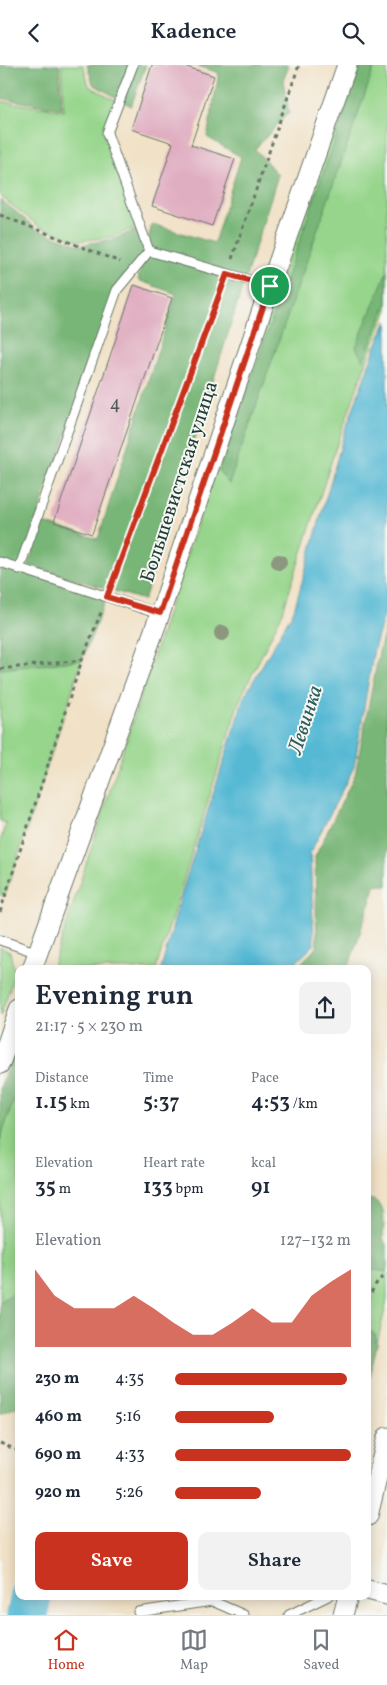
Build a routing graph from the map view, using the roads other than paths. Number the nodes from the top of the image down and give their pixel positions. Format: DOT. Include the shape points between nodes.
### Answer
graph roads {
  1 [pos="133,65"];
  2 [pos="347,65"];
  3 [pos="149,251"];
  4 [pos="270,286"];
  5 [pos="0,563"];
  6 [pos="19,569"];
  7 [pos="160,613"];
  8 [pos="0,940"];
  9 [pos="35,961"];
  10 [pos="15,1021"];
  11 [pos="0,1064"];
  12 [pos="387,1437"];
  13 [pos="371,1503"];
  14 [pos="371,1591"];
  15 [pos="387,1595"];
  16 [pos="320,1600"];
  17 [pos="347,1600"];
  18 [pos="138,1613"];
  19 [pos="244,1615"];
  20 [pos="289,1615"];
  21 [pos="343,1615"];
  1 -- 3 [label="lane" via="107,133"];
  2 -- 4 [label="street, Большевистская улица"];
  3 -- 4 [label="lane"];
  3 -- 6 [label="lane" via="117,290"];
  4 -- 7 [label="street, Большевистская улица"];
  5 -- 6 [label="lane"];
  6 -- 7 [label="lane"];
  7 -- 9 [label="street, Большевистская улица"];
  8 -- 9 [label="lane"];
  10 -- 11 [label="street"];
  12 -- 13 [label="street"];
  14 -- 15 [label="street"];
  16 -- 20 [label="lane"];
  17 -- 21 [label="street"];
  18 -- 19 [label="lane" via="212,1601"];
}
